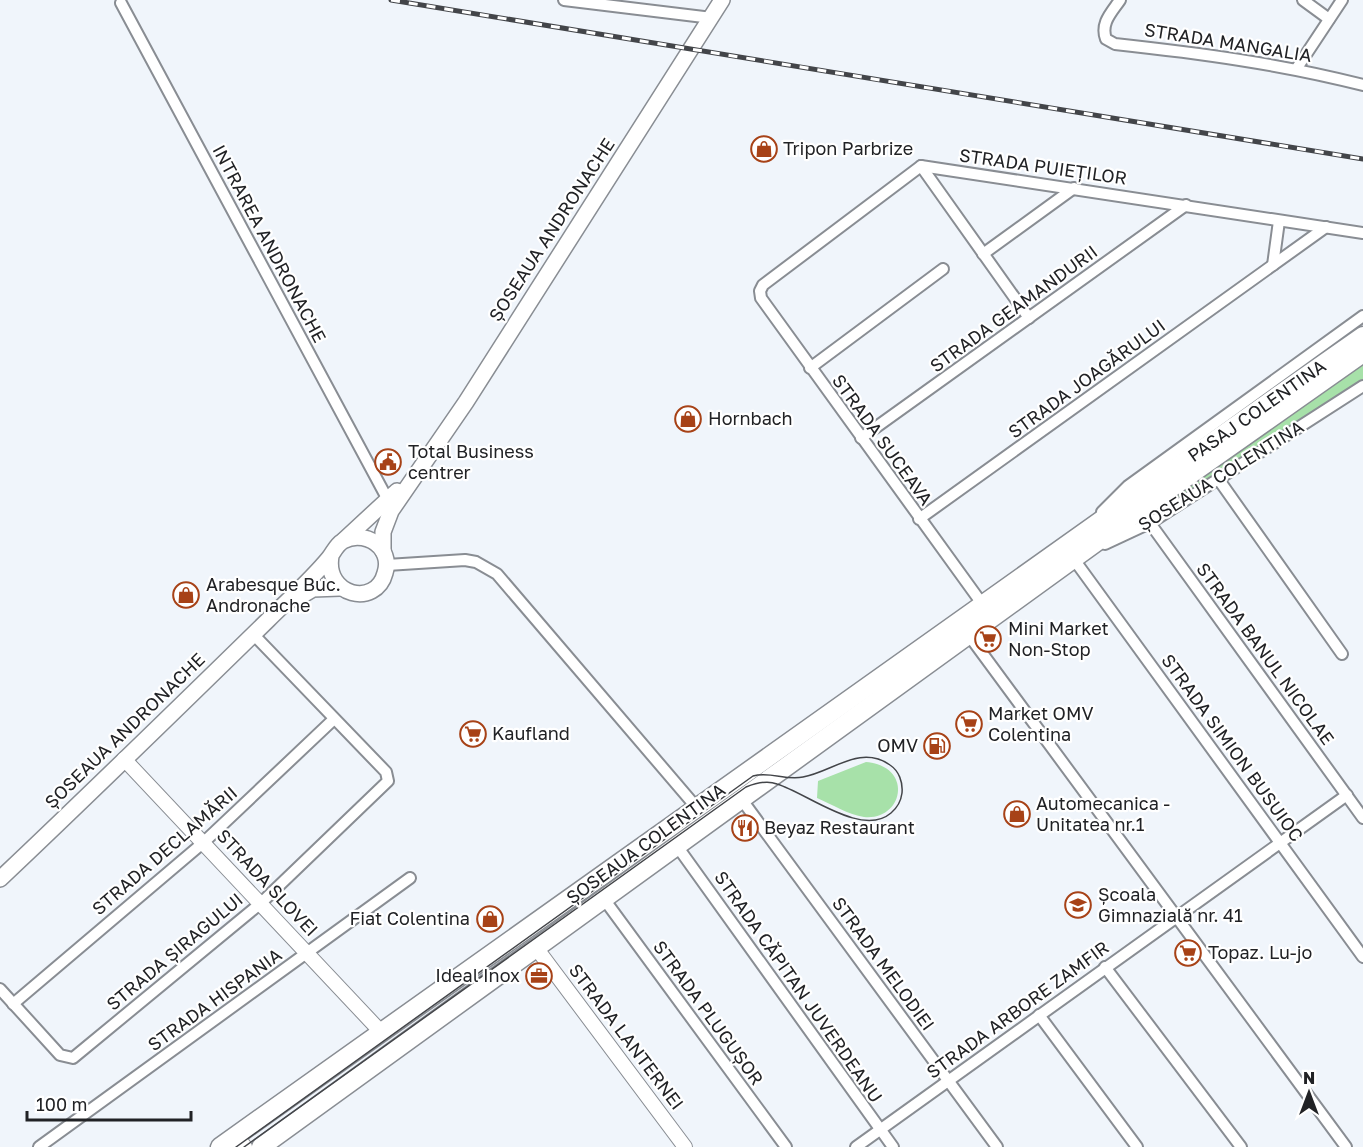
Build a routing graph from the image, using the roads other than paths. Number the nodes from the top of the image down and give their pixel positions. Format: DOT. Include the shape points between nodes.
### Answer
graph roads {
  1 [pos="564,0"];
  2 [pos="723,0"];
  3 [pos="1120,0"];
  4 [pos="1303,0"];
  5 [pos="1342,0"];
  6 [pos="121,3"];
  7 [pos="608,3"];
  8 [pos="712,18"];
  9 [pos="1329,18"];
  10 [pos="1297,68"];
  11 [pos="1363,85"];
  12 [pos="921,166"];
  13 [pos="1074,188"];
  14 [pos="1186,206"];
  15 [pos="1279,221"];
  16 [pos="1326,227"];
  17 [pos="1363,233"];
  18 [pos="983,254"];
  19 [pos="1273,265"];
  20 [pos="943,269"];
  21 [pos="1363,316"];
  22 [pos="1029,318"];
  23 [pos="1363,336"];
  24 [pos="1363,353"];
  25 [pos="810,368"];
  26 [pos="1363,386"];
  27 [pos="861,438"];
  28 [pos="424,463"];
  29 [pos="1219,480"];
  30 [pos="1155,491"];
  31 [pos="388,500"];
  32 [pos="1146,516"];
  33 [pos="919,519"];
  34 [pos="344,540"];
  35 [pos="1073,549"];
  36 [pos="331,556"];
  37 [pos="385,558"];
  38 [pos="340,588"];
  39 [pos="983,605"];
  40 [pos="278,610"];
  41 [pos="253,634"];
  42 [pos="968,634"];
  43 [pos="1342,654"];
  44 [pos="334,718"];
  45 [pos="124,759"];
  46 [pos="1347,795"];
  47 [pos="742,800"];
  48 [pos="697,808"];
  49 [pos="1363,818"];
  50 [pos="204,842"];
  51 [pos="1280,842"];
  52 [pos="677,846"];
  53 [pos="410,878"];
  54 [pos="0,879"];
  55 [pos="604,899"];
  56 [pos="261,903"];
  57 [pos="1174,917"];
  58 [pos="537,949"];
  59 [pos="308,952"];
  60 [pos="1363,957"];
  61 [pos="1106,967"];
  62 [pos="0,989"];
  63 [pos="14,1004"];
  64 [pos="1039,1015"];
  65 [pos="382,1033"];
  66 [pos="948,1081"];
  67 [pos="880,1130"];
  68 [pos="241,1141"];
  69 [pos="39,1147"];
  70 [pos="220,1147"];
  71 [pos="261,1147"];
  72 [pos="686,1147"];
  73 [pos="786,1147"];
  74 [pos="856,1147"];
  75 [pos="893,1147"];
  76 [pos="997,1147"];
  77 [pos="1137,1147"];
  78 [pos="1241,1147"];
  79 [pos="1346,1147"];
  1 -- 7 [label="street"];
  2 -- 8 [label="main road, ȘOSEAUA ANDRONACHE"];
  3 -- 10 [label="street, STRADA MANGALIA" via="1105,22 1104,34 1114,44"];
  4 -- 9 [label="street"];
  5 -- 9 [label="street"];
  6 -- 31 [label="street, INTRAREA ANDRONACHE"];
  7 -- 8 [label="street"];
  8 -- 28 [label="main road, ȘOSEAUA ANDRONACHE"];
  9 -- 10 [label="street"];
  10 -- 11 [label="street, STRADA MANGALIA"];
  12 -- 13 [label="street, STRADA PUIEȚILOR"];
  12 -- 18 [label="street"];
  12 -- 25 [label="street, STRADA SUCEAVA" via="763,285 761,298"];
  13 -- 14 [label="street, STRADA PUIEȚILOR"];
  13 -- 18 [label="street"];
  14 -- 15 [label="street, STRADA PUIEȚILOR"];
  14 -- 22 [label="street, STRADA GEAMANDURII"];
  15 -- 16 [label="street, STRADA PUIEȚILOR"];
  15 -- 19 [label="street"];
  16 -- 17 [label="street, STRADA PUIEȚILOR"];
  16 -- 19 [label="street, STRADA JOAGĂRULUI"];
  18 -- 22 [label="street"];
  19 -- 33 [label="street, STRADA JOAGĂRULUI"];
  20 -- 25 [label="street"];
  21 -- 35 [label="street, ȘOSEAUA COLENTINA" via="1128,486"];
  22 -- 27 [label="street, STRADA GEAMANDURII"];
  23 -- 30 [label="main road, PASAJ COLENTINA"];
  24 -- 30 [label="main road, PASAJ COLENTINA"];
  25 -- 27 [label="street, STRADA SUCEAVA"];
  26 -- 29 [label="street, ȘOSEAUA COLENTINA"];
  27 -- 33 [label="street, STRADA SUCEAVA"];
  28 -- 31 [label="main road, ȘOSEAUA ANDRONACHE"];
  28 -- 37 [label="main road, ȘOSEAUA ANDRONACHE" via="386,520"];
  29 -- 32 [label="street, ȘOSEAUA COLENTINA"];
  29 -- 43 [label="street"];
  30 -- 32 [label="main road, ȘOSEAUA COLENTINA"];
  30 -- 35 [label="main road, ȘOSEAUA COLENTINA"];
  31 -- 34 [label="main road, ȘOSEAUA ANDRONACHE"];
  32 -- 35 [label="main road, ȘOSEAUA COLENTINA"];
  32 -- 46 [label="street, STRADA BANUL NICOLAE"];
  33 -- 39 [label="street, STRADA SUCEAVA"];
  34 -- 36 [label="main road"];
  34 -- 37 [label="main road" via="370,539"];
  35 -- 39 [label="main road, ȘOSEAUA COLENTINA"];
  35 -- 42 [label="main road, ȘOSEAUA COLENTINA"];
  35 -- 51 [label="street, STRADA SIMION BUSUIOC"];
  36 -- 38 [label="main road" via="330,574"];
  36 -- 40 [label="main road, ȘOSEAUA ANDRONACHE"];
  37 -- 38 [label="main road" via="381,582 375,589 357,594"];
  37 -- 48 [label="street" via="465,560 497,573"];
  38 -- 40 [label="main road, ȘOSEAUA ANDRONACHE" via="313,589"];
  39 -- 48 [label="main road, ȘOSEAUA COLENTINA"];
  40 -- 41 [label="main road, ȘOSEAUA ANDRONACHE"];
  41 -- 44 [label="street, STRADA ȘIRAGULUI"];
  41 -- 45 [label="main road, ȘOSEAUA ANDRONACHE"];
  42 -- 47 [label="main road, ȘOSEAUA COLENTINA"];
  42 -- 57 [label="street"];
  44 -- 50 [label="street, STRADA DECLAMĂRII"];
  44 -- 56 [label="street, STRADA ȘIRAGULUI" via="386,772 388,781"];
  45 -- 50 [label="street, STRADA SLOVEI"];
  45 -- 54 [label="main road, ȘOSEAUA ANDRONACHE"];
  46 -- 49 [label="street, STRADA BANUL NICOLAE"];
  46 -- 51 [label="street, STRADA ARBORE ZAMFIR"];
  47 -- 52 [label="main road, ȘOSEAUA COLENTINA"];
  47 -- 66 [label="street, STRADA MELODIEI"];
  48 -- 65 [label="main road, ȘOSEAUA COLENTINA"];
  50 -- 56 [label="street, STRADA SLOVEI"];
  50 -- 63 [label="street, STRADA DECLAMĂRII"];
  51 -- 57 [label="street, STRADA ARBORE ZAMFIR"];
  51 -- 60 [label="street, STRADA SIMION BUSUIOC"];
  52 -- 55 [label="main road, ȘOSEAUA COLENTINA"];
  52 -- 67 [label="street, STRADA CĂPITAN JUVERDEANU"];
  53 -- 59 [label="street, STRADA HISPANIA"];
  55 -- 58 [label="main road, ȘOSEAUA COLENTINA"];
  55 -- 73 [label="street, STRADA PLUGUȘOR"];
  56 -- 59 [label="street, STRADA SLOVEI"];
  56 -- 63 [label="street, STRADA ȘIRAGULUI" via="69,1059 60,1055"];
  57 -- 61 [label="street, STRADA ARBORE ZAMFIR"];
  57 -- 79 [label="street"];
  58 -- 71 [label="main road, ȘOSEAUA COLENTINA"];
  58 -- 72 [label="street, STRADA LANTERNEI"];
  59 -- 65 [label="street, STRADA SLOVEI"];
  59 -- 69 [label="street, STRADA HISPANIA"];
  61 -- 64 [label="street, STRADA ARBORE ZAMFIR"];
  61 -- 78 [label="street"];
  62 -- 63 [label="street"];
  64 -- 66 [label="street, STRADA ARBORE ZAMFIR"];
  64 -- 77 [label="street"];
  65 -- 68 [label="main road, ȘOSEAUA COLENTINA"];
  66 -- 67 [label="street, STRADA ARBORE ZAMFIR"];
  66 -- 76 [label="street, STRADA MELODIEI"];
  67 -- 74 [label="street, STRADA ARBORE ZAMFIR"];
  67 -- 75 [label="street, STRADA CĂPITAN JUVERDEANU"];
  68 -- 70 [label="main road, ȘOSEAUA COLENTINA"];
}
